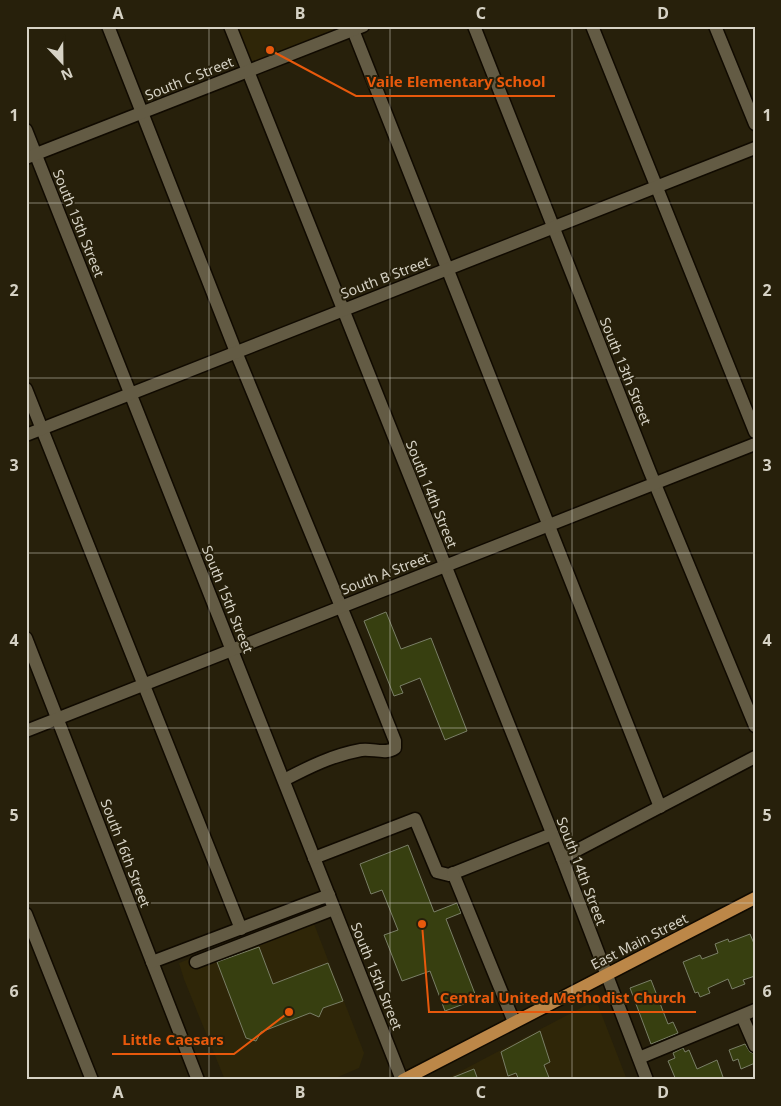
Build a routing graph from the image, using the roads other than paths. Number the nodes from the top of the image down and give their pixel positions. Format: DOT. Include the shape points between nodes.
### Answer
graph roads {
  1 [pos="108,26"];
  2 [pos="230,26"];
  3 [pos="474,26"];
  4 [pos="592,26"];
  5 [pos="715,26"];
  6 [pos="358,28"];
  7 [pos="248,71"];
  8 [pos="142,113"];
  9 [pos="755,124"];
  10 [pos="26,130"];
  11 [pos="755,148"];
  12 [pos="31,156"];
  13 [pos="656,187"];
  14 [pos="553,228"];
  15 [pos="448,268"];
  16 [pos="343,309"];
  17 [pos="236,352"];
  18 [pos="26,390"];
  19 [pos="131,393"];
  20 [pos="42,429"];
  21 [pos="755,432"];
  22 [pos="26,435"];
  23 [pos="755,444"];
  24 [pos="654,482"];
  25 [pos="549,524"];
  26 [pos="444,566"];
  27 [pos="341,606"];
  28 [pos="26,638"];
  29 [pos="232,649"];
  30 [pos="143,684"];
  31 [pos="58,718"];
  32 [pos="755,726"];
  33 [pos="26,731"];
  34 [pos="755,757"];
  35 [pos="284,780"];
  36 [pos="660,807"];
  37 [pos="552,834"];
  38 [pos="314,858"];
  39 [pos="562,858"];
  40 [pos="453,873"];
  41 [pos="329,895"];
  42 [pos="755,898"];
  43 [pos="334,909"];
  44 [pos="26,914"];
  45 [pos="241,929"];
  46 [pos="152,962"];
  47 [pos="196,962"];
  48 [pos="607,974"];
  49 [pos="755,1010"];
  50 [pos="742,1016"];
  51 [pos="514,1022"];
  52 [pos="755,1046"];
  53 [pos="638,1058"];
  54 [pos="92,1080"];
  55 [pos="198,1080"];
  56 [pos="402,1080"];
  57 [pos="647,1080"];
  1 -- 8 [label="street"];
  2 -- 7 [label="street, South 14th Street"];
  3 -- 14 [label="street, South 13th Street"];
  4 -- 13 [label="street"];
  5 -- 9 [label="street"];
  6 -- 7 [label="street, South C Street"];
  6 -- 15 [label="street"];
  7 -- 8 [label="street, South C Street"];
  7 -- 16 [label="street, South 14th Street"];
  8 -- 12 [label="street, South C Street"];
  8 -- 17 [label="street"];
  10 -- 12 [label="street, South 15th Street"];
  11 -- 13 [label="street, South B Street"];
  12 -- 19 [label="street, South 15th Street"];
  13 -- 14 [label="street, South B Street"];
  13 -- 21 [label="street"];
  14 -- 15 [label="street, South B Street"];
  14 -- 24 [label="street, South 13th Street"];
  15 -- 16 [label="street, South B Street"];
  15 -- 25 [label="street"];
  16 -- 17 [label="street, South B Street"];
  16 -- 26 [label="street, South 14th Street"];
  17 -- 19 [label="street, South B Street"];
  17 -- 27 [label="street"];
  18 -- 20 [label="street"];
  19 -- 20 [label="street, South B Street"];
  19 -- 29 [label="street, South 15th Street"];
  20 -- 22 [label="street, South B Street"];
  20 -- 30 [label="street"];
  23 -- 24 [label="street, South A Street"];
  24 -- 25 [label="street, South A Street"];
  24 -- 32 [label="street, South 13th Street"];
  25 -- 26 [label="street, South A Street"];
  25 -- 36 [label="street"];
  26 -- 27 [label="street, South A Street"];
  26 -- 37 [label="street, South 14th Street"];
  27 -- 29 [label="street, South A Street"];
  27 -- 35 [label="street" via="395,748 386,752 370,748 341,753"];
  28 -- 31 [label="street, South 16th Street"];
  29 -- 30 [label="street, South A Street"];
  29 -- 35 [label="street, South 15th Street"];
  30 -- 31 [label="street, South A Street"];
  30 -- 45 [label="street"];
  31 -- 33 [label="street, South A Street"];
  31 -- 46 [label="street, South 16th Street"];
  34 -- 36 [label="street"];
  35 -- 38 [label="street, South 15th Street"];
  36 -- 39 [label="street"];
  37 -- 39 [label="street, South 14th Street"];
  37 -- 40 [label="street"];
  38 -- 40 [label="street" via="415,819 437,872"];
  38 -- 41 [label="street, South 15th Street"];
  39 -- 48 [label="street, South 14th Street"];
  40 -- 51 [label="street"];
  41 -- 43 [label="street, South 15th Street"];
  41 -- 45 [label="street"];
  42 -- 48 [label="main road, East Main Street"];
  43 -- 47 [label="street"];
  43 -- 56 [label="street, South 15th Street"];
  44 -- 54 [label="street"];
  45 -- 46 [label="street"];
  46 -- 55 [label="street, South 16th Street"];
  48 -- 51 [label="main road, East Main Street"];
  48 -- 53 [label="street, South 14th Street"];
  49 -- 50 [label="street"];
  50 -- 52 [label="street"];
  50 -- 53 [label="street"];
  51 -- 56 [label="main road, East Main Street"];
  53 -- 57 [label="street, South 14th Street"];
}
